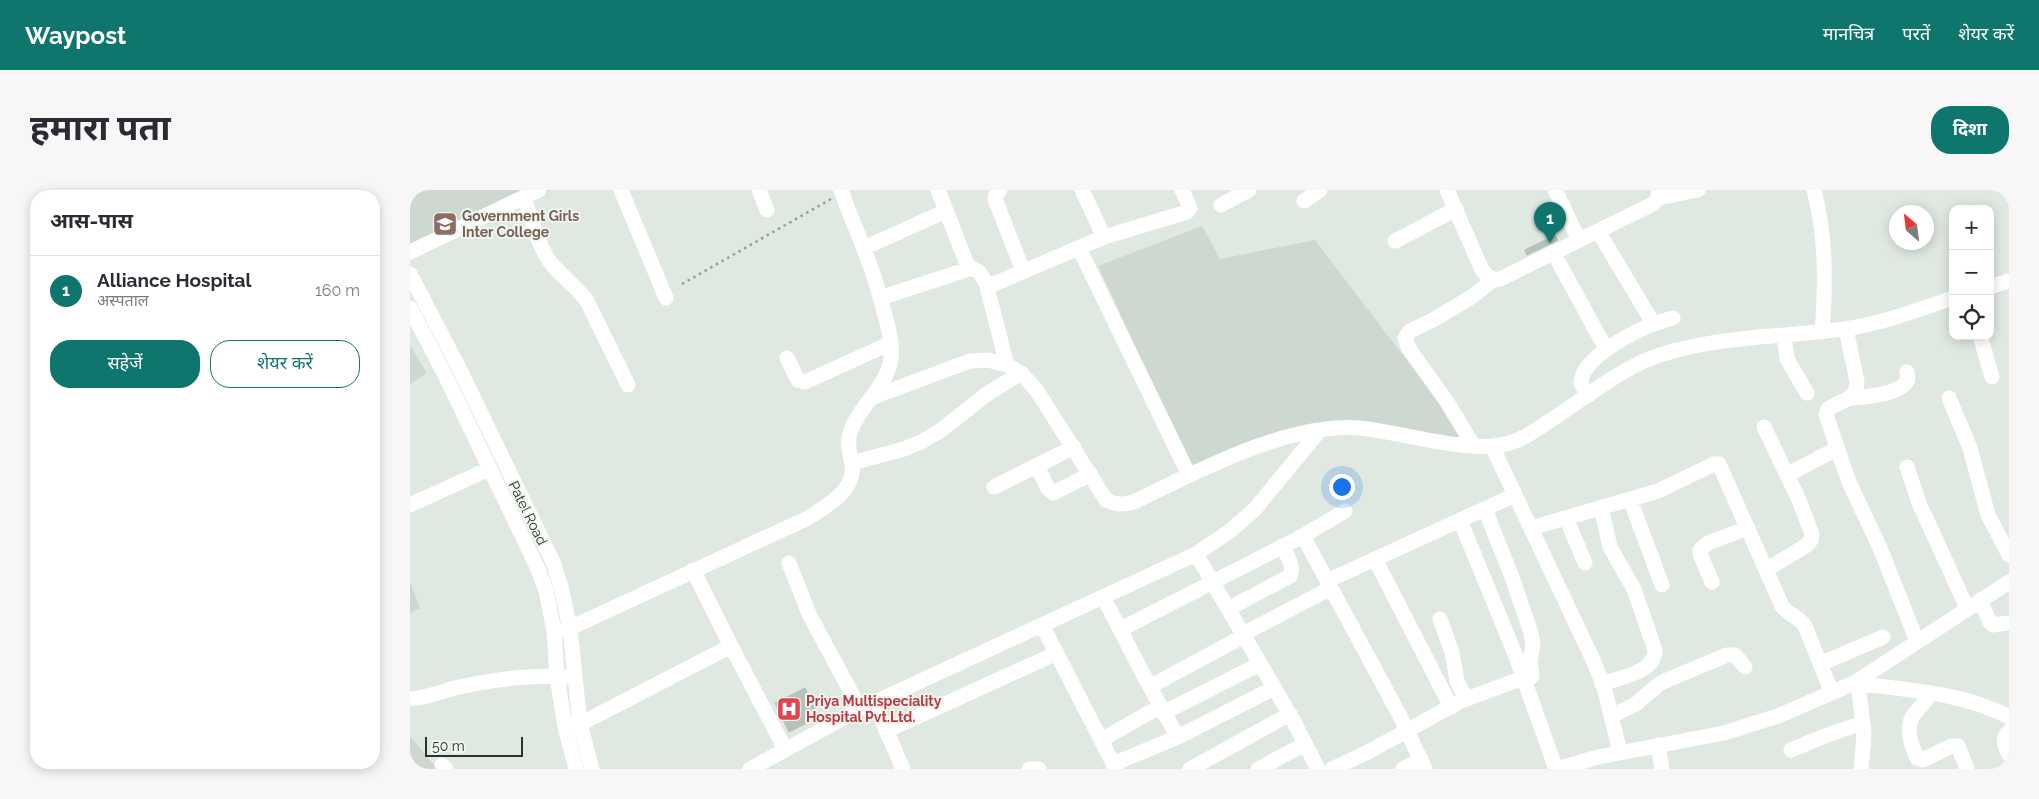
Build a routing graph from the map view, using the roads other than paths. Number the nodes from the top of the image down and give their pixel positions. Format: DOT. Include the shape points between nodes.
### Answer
graph roads {
  1 [pos="538,190"];
  2 [pos="621,190"];
  3 [pos="759,190"];
  4 [pos="938,190"];
  5 [pos="1000,190"];
  6 [pos="1082,190"];
  7 [pos="1182,190"];
  8 [pos="1320,190"];
  9 [pos="1447,190"];
  10 [pos="1555,190"];
  11 [pos="1698,190"];
  12 [pos="1815,190"];
  13 [pos="842,191"];
  14 [pos="1243,192"];
  15 [pos="1658,194"];
  16 [pos="524,197"];
  17 [pos="1304,200"];
  18 [pos="1221,205"];
  19 [pos="1456,209"];
  20 [pos="767,210"];
  21 [pos="946,211"];
  22 [pos="1598,230"];
  23 [pos="1104,237"];
  24 [pos="1395,240"];
  25 [pos="1579,240"];
  26 [pos="864,248"];
  27 [pos="1079,248"];
  28 [pos="410,252"];
  29 [pos="1553,252"];
  30 [pos="968,269"];
  31 [pos="1023,271"];
  32 [pos="410,274"];
  33 [pos="1493,280"];
  34 [pos="2009,281"];
  35 [pos="986,283"];
  36 [pos="1994,286"];
  37 [pos="666,298"];
  38 [pos="880,298"];
  39 [pos="1949,299"];
  40 [pos="410,308"];
  41 [pos="1673,318"];
  42 [pos="1654,323"];
  43 [pos="1846,329"];
  44 [pos="1822,332"];
  45 [pos="1784,336"];
  46 [pos="1981,340"];
  47 [pos="891,344"];
  48 [pos="1606,349"];
  49 [pos="787,358"];
  50 [pos="1007,365"];
  51 [pos="1906,372"];
  52 [pos="1021,373"];
  53 [pos="1992,377"];
  54 [pos="628,385"];
  55 [pos="1807,393"];
  56 [pos="1588,396"];
  57 [pos="870,398"];
  58 [pos="1850,398"];
  59 [pos="1949,398"];
  60 [pos="1764,427"];
  61 [pos="1320,430"];
  62 [pos="1473,445"];
  63 [pos="1492,446"];
  64 [pos="1074,448"];
  65 [pos="1838,448"];
  66 [pos="852,463"];
  67 [pos="1036,466"];
  68 [pos="1907,467"];
  69 [pos="489,469"];
  70 [pos="1091,474"];
  71 [pos="1787,474"];
  72 [pos="1189,475"];
  73 [pos="994,487"];
  74 [pos="1515,495"];
  75 [pos="1630,499"];
  76 [pos="410,505"];
  77 [pos="1601,507"];
  78 [pos="1485,509"];
  79 [pos="1345,511"];
  80 [pos="1566,518"];
  81 [pos="1460,520"];
  82 [pos="1531,528"];
  83 [pos="1748,528"];
  84 [pos="1303,536"];
  85 [pos="1282,546"];
  86 [pos="1196,554"];
  87 [pos="2009,555"];
  88 [pos="1375,559"];
  89 [pos="553,562"];
  90 [pos="789,563"];
  91 [pos="1585,563"];
  92 [pos="538,568"];
  93 [pos="693,570"];
  94 [pos="1766,570"];
  95 [pos="1712,582"];
  96 [pos="2009,582"];
  97 [pos="1213,583"];
  98 [pos="1329,584"];
  99 [pos="1662,585"];
  100 [pos="1103,597"];
  101 [pos="1974,604"];
  102 [pos="1228,609"];
  103 [pos="1440,619"];
  104 [pos="2009,623"];
  105 [pos="1042,625"];
  106 [pos="570,628"];
  107 [pos="1120,629"];
  108 [pos="554,631"];
  109 [pos="1244,635"];
  110 [pos="1883,637"];
  111 [pos="1917,641"];
  112 [pos="731,646"];
  113 [pos="1057,653"];
  114 [pos="1260,664"];
  115 [pos="1820,664"];
  116 [pos="1745,667"];
  117 [pos="557,676"];
  118 [pos="574,678"];
  119 [pos="1524,680"];
  120 [pos="1856,683"];
  121 [pos="1602,684"];
  122 [pos="1151,686"];
  123 [pos="1274,688"];
  124 [pos="1832,693"];
  125 [pos="1930,694"];
  126 [pos="410,699"];
  127 [pos="1466,699"];
  128 [pos="874,702"];
  129 [pos="1451,707"];
  130 [pos="860,709"];
  131 [pos="1161,710"];
  132 [pos="1290,714"];
  133 [pos="1611,716"];
  134 [pos="2009,717"];
  135 [pos="1863,723"];
  136 [pos="580,724"];
  137 [pos="565,727"];
  138 [pos="1407,730"];
  139 [pos="886,731"];
  140 [pos="2009,731"];
  141 [pos="1178,737"];
  142 [pos="1101,740"];
  143 [pos="1305,744"];
  144 [pos="1658,745"];
  145 [pos="785,749"];
  146 [pos="1791,750"];
  147 [pos="1620,752"];
  148 [pos="2009,756"];
  149 [pos="1423,764"];
  150 [pos="1114,767"];
  151 [pos="576,769"];
  152 [pos="592,769"];
  153 [pos="750,769"];
  154 [pos="903,769"];
  155 [pos="1029,769"];
  156 [pos="1040,769"];
  157 [pos="1190,769"];
  158 [pos="1258,769"];
  159 [pos="1318,769"];
  160 [pos="1332,769"];
  161 [pos="1403,769"];
  162 [pos="1556,769"];
  163 [pos="1662,769"];
  164 [pos="1861,769"];
  165 [pos="1968,769"];
  1 -- 16 [label="street"];
  2 -- 37 [label="street"];
  3 -- 20 [label="street"];
  4 -- 21 [label="street"];
  5 -- 31 [label="street" via="995,199"];
  6 -- 23 [label="street"];
  7 -- 23 [label="street" via="1189,211"];
  8 -- 17 [label="street"];
  9 -- 19 [label="street"];
  10 -- 25 [label="street"];
  11 -- 15 [label="street"];
  12 -- 44 [label="street" via="1822,221 1825,265"];
  13 -- 26 [label="street"];
  14 -- 18 [label="street"];
  15 -- 22 [label="street" via="1652,204"];
  16 -- 28 [label="street"];
  16 -- 54 [label="street" via="544,253 587,301"];
  19 -- 24 [label="street"];
  19 -- 33 [label="street" via="1482,270"];
  21 -- 26 [label="street"];
  21 -- 30 [label="street"];
  22 -- 25 [label="street"];
  22 -- 42 [label="street"];
  23 -- 27 [label="street"];
  25 -- 29 [label="street"];
  26 -- 38 [label="street"];
  27 -- 31 [label="street"];
  27 -- 72 [label="street"];
  29 -- 33 [label="street"];
  29 -- 48 [label="street"];
  30 -- 35 [label="street" via="979,272"];
  30 -- 38 [label="street"];
  31 -- 35 [label="street" via="994,284"];
  32 -- 89 [label="street, Patel Road"];
  33 -- 62 [label="street" via="1473,296 1410,331 1406,338 1408,347"];
  34 -- 36 [label="street"];
  35 -- 50 [label="street"];
  38 -- 47 [label="street"];
  39 -- 43 [label="street"];
  40 -- 69 [label="street, Patel Road"];
  41 -- 42 [label="street"];
  42 -- 48 [label="street"];
  43 -- 44 [label="street"];
  43 -- 58 [label="street" via="1857,381 1855,393"];
  44 -- 45 [label="street"];
  45 -- 55 [label="street" via="1788,359"];
  45 -- 56 [label="street" via="1718,343 1663,354 1629,369"];
  46 -- 53 [label="street"];
  47 -- 49 [label="street" via="805,382 798,380"];
  47 -- 57 [label="street" via="890,365"];
  48 -- 56 [label="street" via="1584,372 1581,383"];
  50 -- 52 [label="street"];
  50 -- 57 [label="street" via="988,360 970,361"];
  51 -- 58 [label="street" via="1908,379 1903,386 1879,395"];
  52 -- 64 [label="street" via="1037,391"];
  52 -- 66 [label="street" via="921,442"];
  56 -- 63 [label="street" via="1528,436"];
  57 -- 66 [label="street" via="850,434 848,442"];
  58 -- 65 [label="street" via="1826,412"];
  59 -- 87 [label="street" via="1970,448 1988,515"];
  60 -- 71 [label="street"];
  61 -- 62 [label="street" via="1357,428"];
  61 -- 72 [label="street" via="1267,443"];
  61 -- 86 [label="street" via="1256,509"];
  62 -- 63 [label="street"];
  63 -- 74 [label="street"];
  64 -- 67 [label="street"];
  64 -- 70 [label="street"];
  65 -- 71 [label="street"];
  65 -- 111 [label="street" via="1849,482 1880,548"];
  66 -- 93 [label="street" via="852,477 847,487 830,504 808,518"];
  67 -- 70 [label="street" via="1048,489 1053,492"];
  67 -- 73 [label="street"];
  68 -- 101 [label="street" via="1926,520"];
  69 -- 76 [label="street"];
  69 -- 92 [label="street, Patel Road"];
  70 -- 72 [label="street" via="1106,500 1115,504 1134,502"];
  71 -- 94 [label="street" via="1809,525 1812,540"];
  74 -- 78 [label="street"];
  74 -- 82 [label="street"];
  75 -- 77 [label="street"];
  75 -- 83 [label="street" via="1658,491 1716,464 1721,468"];
  75 -- 99 [label="street"];
  77 -- 80 [label="street"];
  77 -- 121 [label="street" via="1610,547 1634,589 1655,650 1652,663 1645,668"];
  78 -- 81 [label="street"];
  78 -- 119 [label="street" via="1514,580 1533,640 1532,674 1531,678"];
  79 -- 84 [label="street"];
  80 -- 82 [label="street"];
  80 -- 91 [label="street"];
  81 -- 88 [label="street"];
  81 -- 119 [label="street"];
  82 -- 121 [label="street"];
  83 -- 94 [label="street"];
  83 -- 95 [label="street" via="1708,543 1700,550"];
  84 -- 85 [label="street"];
  84 -- 98 [label="street"];
  85 -- 97 [label="street"];
  85 -- 102 [label="street" via="1292,566 1290,576"];
  86 -- 97 [label="street"];
  86 -- 100 [label="street"];
  88 -- 98 [label="street"];
  88 -- 129 [label="street"];
  89 -- 92 [label="street"];
  89 -- 106 [label="street, Patel Road"];
  90 -- 130 [label="street" via="809,614"];
  92 -- 108 [label="street, Patel Road"];
  93 -- 106 [label="street"];
  93 -- 112 [label="street"];
  94 -- 115 [label="street" via="1782,606 1805,626"];
  96 -- 101 [label="street"];
  97 -- 102 [label="street"];
  97 -- 107 [label="street"];
  98 -- 109 [label="street"];
  98 -- 138 [label="street"];
  100 -- 105 [label="street"];
  100 -- 107 [label="street"];
  101 -- 104 [label="street" via="1993,625"];
  101 -- 111 [label="street"];
  102 -- 109 [label="street"];
  103 -- 127 [label="street" via="1452,652 1457,681"];
  105 -- 113 [label="street"];
  105 -- 128 [label="street"];
  106 -- 108 [label="street"];
  106 -- 118 [label="street, Patel Road"];
  107 -- 122 [label="street"];
  108 -- 117 [label="street, Patel Road"];
  109 -- 114 [label="street"];
  109 -- 122 [label="street"];
  110 -- 115 [label="street"];
  111 -- 120 [label="street"];
  112 -- 136 [label="street"];
  112 -- 145 [label="street"];
  113 -- 139 [label="street"];
  113 -- 142 [label="street"];
  114 -- 123 [label="street"];
  114 -- 131 [label="street"];
  115 -- 124 [label="street"];
  116 -- 133 [label="street" via="1735,655 1726,655 1659,684 1636,704"];
  117 -- 118 [label="street"];
  117 -- 126 [label="street" via="515,677"];
  117 -- 137 [label="street, Patel Road"];
  118 -- 136 [label="street, Patel Road"];
  119 -- 127 [label="street"];
  119 -- 162 [label="street"];
  120 -- 124 [label="street"];
  120 -- 125 [label="street"];
  120 -- 135 [label="street"];
  121 -- 133 [label="street"];
  122 -- 131 [label="street"];
  123 -- 132 [label="street"];
  123 -- 141 [label="street"];
  124 -- 144 [label="street" via="1778,716 1724,733"];
  125 -- 134 [label="street" via="1962,699"];
  125 -- 165 [label="street" via="1909,725 1918,758 1923,760 1951,746 1958,746"];
  127 -- 129 [label="street"];
  128 -- 130 [label="street"];
  128 -- 139 [label="street"];
  129 -- 138 [label="street"];
  130 -- 145 [label="street"];
  131 -- 141 [label="street"];
  131 -- 142 [label="street"];
  132 -- 143 [label="street"];
  132 -- 157 [label="street"];
  133 -- 147 [label="street"];
  135 -- 146 [label="street"];
  135 -- 164 [label="street"];
  136 -- 137 [label="street"];
  136 -- 152 [label="street, Patel Road"];
  137 -- 151 [label="street, Patel Road"];
  138 -- 149 [label="street"];
  138 -- 160 [label="street"];
  139 -- 154 [label="street"];
  140 -- 148 [label="street" via="2003,740"];
  141 -- 150 [label="street"];
  142 -- 150 [label="street"];
  143 -- 158 [label="street"];
  143 -- 159 [label="street"];
  144 -- 147 [label="street"];
  144 -- 163 [label="street"];
  145 -- 153 [label="street"];
  147 -- 162 [label="street"];
  149 -- 161 [label="street"];
  155 -- 156 [label="street"];
}
